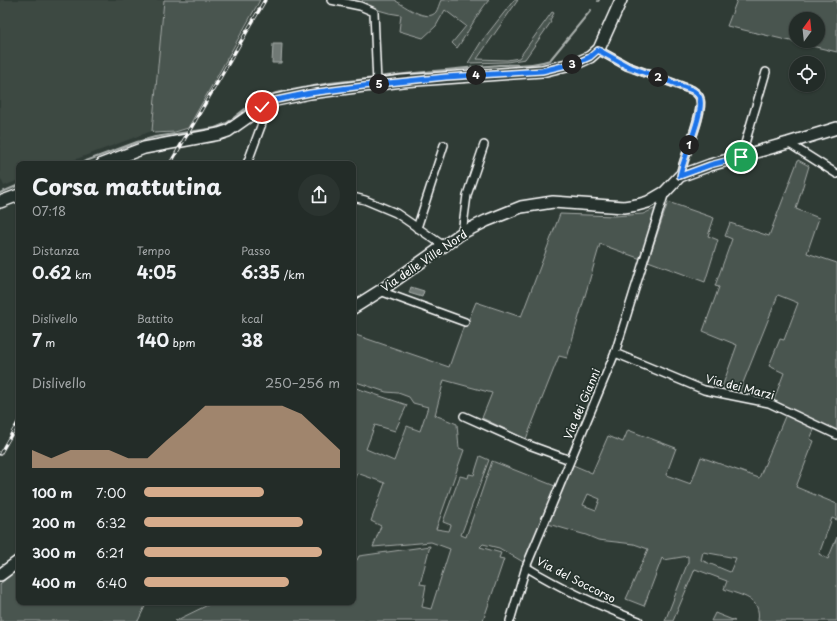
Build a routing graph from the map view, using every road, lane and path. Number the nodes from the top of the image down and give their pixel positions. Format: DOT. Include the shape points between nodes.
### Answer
graph roads {
  1 [pos="331,0"];
  2 [pos="621,0"];
  3 [pos="598,50"];
  4 [pos="766,72"];
  5 [pos="377,82"];
  6 [pos="266,105"];
  7 [pos="837,128"];
  8 [pos="788,144"];
  9 [pos="444,145"];
  10 [pos="484,145"];
  11 [pos="741,157"];
  12 [pos="110,161"];
  13 [pos="248,161"];
  14 [pos="837,174"];
  15 [pos="680,176"];
  16 [pos="665,192"];
  17 [pos="16,196"];
  18 [pos="356,198"];
  19 [pos="0,202"];
  20 [pos="416,228"];
  21 [pos="462,233"];
  22 [pos="444,246"];
  23 [pos="380,291"];
  24 [pos="356,306"];
  25 [pos="465,322"];
  26 [pos="615,353"];
  27 [pos="464,416"];
  28 [pos="837,435"];
  29 [pos="570,460"];
  30 [pos="16,563"];
  31 [pos="526,567"];
  32 [pos="0,575"];
  33 [pos="510,621"];
  34 [pos="639,621"];
  1 -- 5 [label="street" via="360,6 374,12"];
  2 -- 3 [label="street"];
  3 -- 5 [label="street" via="579,62 542,71"];
  3 -- 15 [label="street" via="627,66 692,90 699,95 701,100 698,116"];
  4 -- 11 [label="street"];
  5 -- 6 [label="street" via="276,100"];
  6 -- 12 [label="street" via="219,134 144,148"];
  6 -- 13 [label="street" via="267,110"];
  7 -- 8 [label="street, Via delle Ville Nord"];
  8 -- 11 [label="street, Via delle Ville Nord"];
  8 -- 14 [label="street"];
  9 -- 20 [label="street"];
  10 -- 21 [label="street" via="467,195"];
  11 -- 15 [label="street, Via delle Ville Nord"];
  15 -- 16 [label="street, Via delle Ville Nord"];
  16 -- 21 [label="street, Via delle Ville Nord" via="648,202 624,207 553,202 521,207"];
  16 -- 26 [label="street, Via dei Gianni"];
  17 -- 19 [label="street"];
  18 -- 20 [label="street" via="396,213"];
  20 -- 22 [label="street"];
  21 -- 22 [label="street, Via delle Ville Nord"];
  22 -- 23 [label="street, Via delle Ville Nord"];
  23 -- 24 [label="street, Via delle Ville Nord"];
  23 -- 25 [label="street"];
  26 -- 28 [label="street, Via dei Marzi" via="704,390 769,403"];
  26 -- 29 [label="street, Via dei Gianni"];
  27 -- 29 [label="street" via="528,445"];
  29 -- 31 [label="street, Via dei Gianni"];
  30 -- 32 [label="street"];
  31 -- 33 [label="street, Via dei Gianni"];
  31 -- 34 [label="street, Via del Soccorso" via="584,599"];
}
